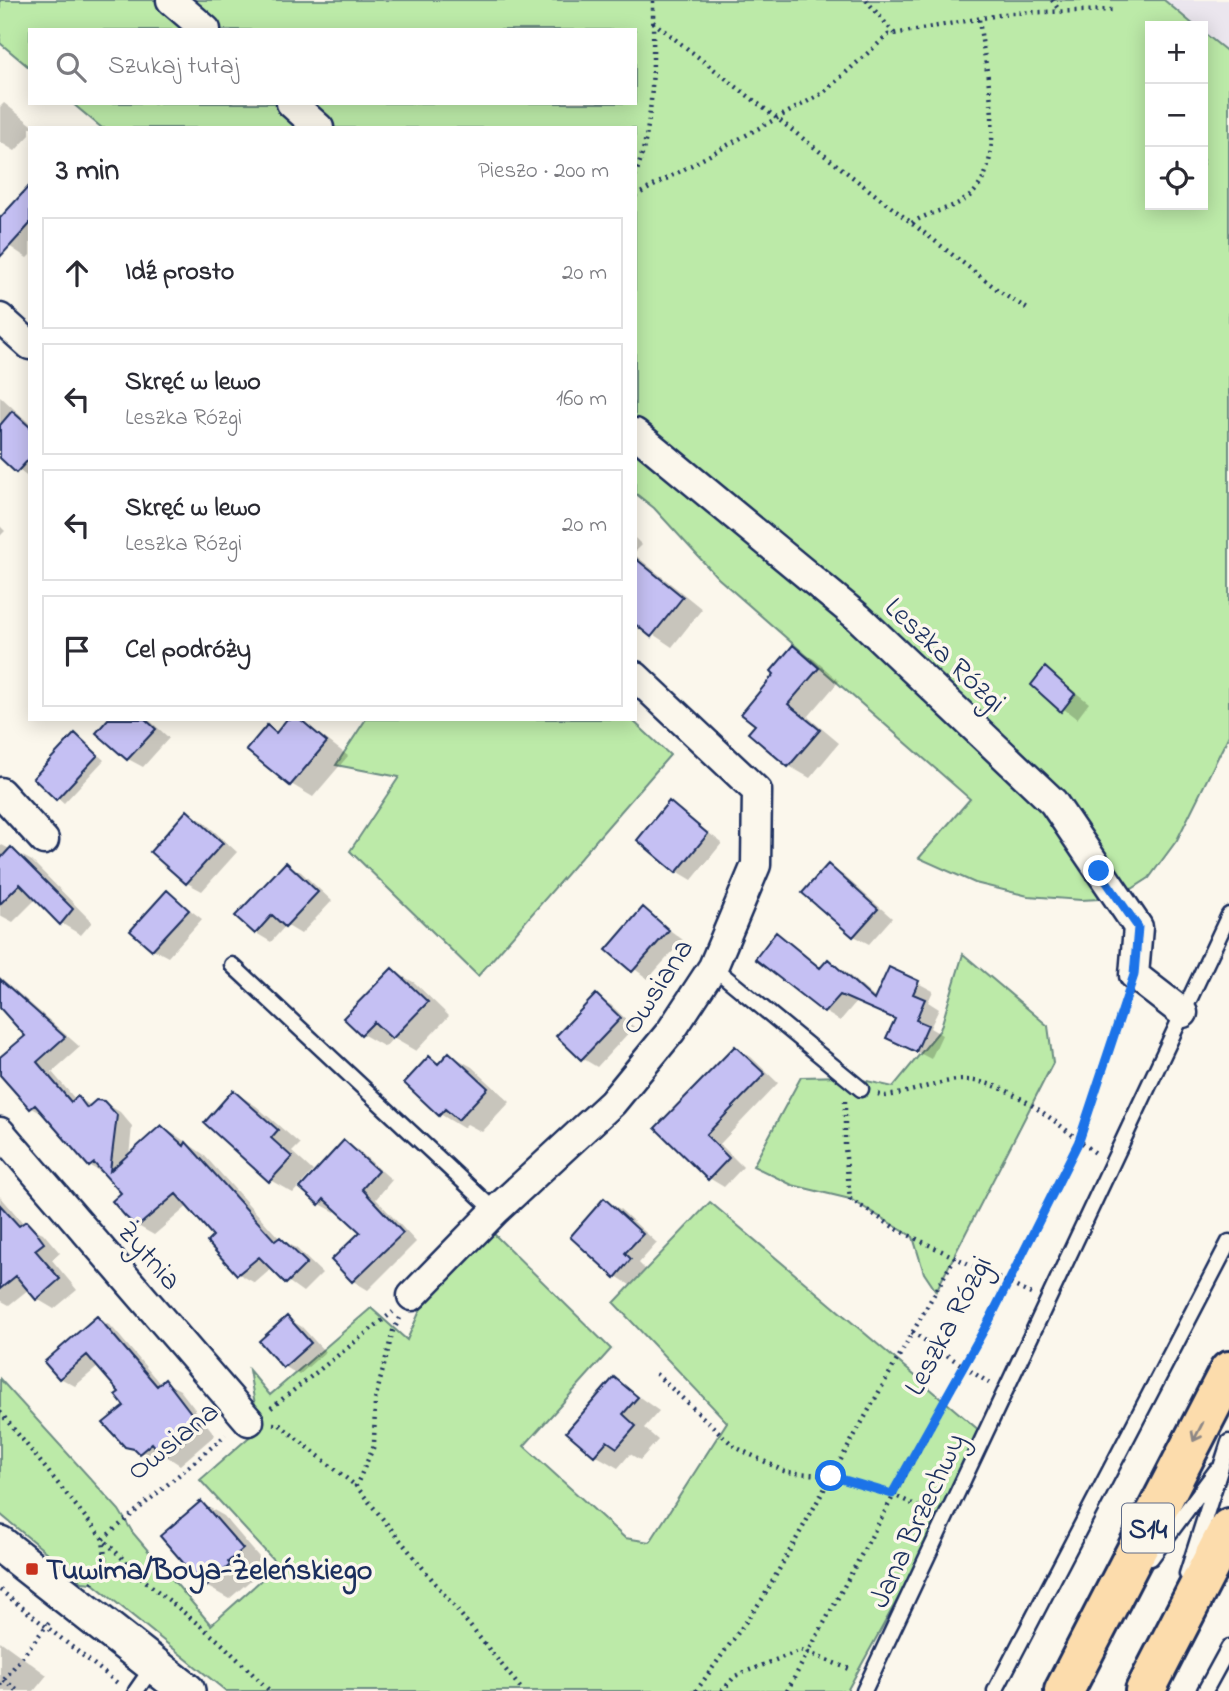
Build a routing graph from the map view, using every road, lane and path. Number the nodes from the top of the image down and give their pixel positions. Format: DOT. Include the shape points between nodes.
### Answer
graph roads {
  1 [pos="171,0"];
  2 [pos="653,0"];
  3 [pos="866,0"];
  4 [pos="1052,0"];
  5 [pos="1112,9"];
  6 [pos="1060,11"];
  7 [pos="979,19"];
  8 [pos="653,22"];
  9 [pos="204,28"];
  10 [pos="895,33"];
  11 [pos="293,105"];
  12 [pos="776,119"];
  13 [pos="317,126"];
  14 [pos="637,171"];
  15 [pos="637,195"];
  16 [pos="912,223"];
  17 [pos="1031,311"];
  18 [pos="0,318"];
  19 [pos="28,343"];
  20 [pos="637,435"];
  21 [pos="637,678"];
  22 [pos="0,792"];
  23 [pos="44,840"];
  24 [pos="1229,915"];
  25 [pos="232,965"];
  26 [pos="712,967"];
  27 [pos="1134,975"];
  28 [pos="1183,1013"];
  29 [pos="845,1076"];
  30 [pos="861,1089"];
  31 [pos="0,1132"];
  32 [pos="1079,1141"];
  33 [pos="1111,1165"];
  34 [pos="495,1211"];
  35 [pos="1229,1242"];
  36 [pos="955,1257"];
  37 [pos="1009,1282"];
  38 [pos="412,1296"];
  39 [pos="1047,1303"];
  40 [pos="912,1332"];
  41 [pos="962,1368"];
  42 [pos="1229,1371"];
  43 [pos="656,1374"];
  44 [pos="1005,1392"];
  45 [pos="0,1412"];
  46 [pos="249,1421"];
  47 [pos="1229,1442"];
  48 [pos="1226,1458"];
  49 [pos="831,1476"];
  50 [pos="356,1486"];
  51 [pos="892,1494"];
  52 [pos="945,1520"];
  53 [pos="1229,1528"];
  54 [pos="103,1539"];
  55 [pos="0,1544"];
  56 [pos="82,1582"];
  57 [pos="0,1590"];
  58 [pos="47,1626"];
  59 [pos="1093,1635"];
  60 [pos="1229,1647"];
  61 [pos="807,1653"];
  62 [pos="145,1678"];
  63 [pos="1151,1680"];
  64 [pos="2,1683"];
  65 [pos="868,1684"];
  66 [pos="18,1691"];
  67 [pos="128,1691"];
  68 [pos="187,1691"];
  69 [pos="270,1691"];
  70 [pos="523,1691"];
  71 [pos="696,1691"];
  72 [pos="722,1691"];
  73 [pos="787,1691"];
  74 [pos="995,1691"];
  75 [pos="1064,1691"];
  76 [pos="1205,1691"];
  1 -- 9 [label="street"];
  2 -- 8 [label="path"];
  3 -- 10 [label="path"];
  4 -- 6 [label="path"];
  5 -- 6 [label="path"];
  6 -- 7 [label="path"];
  7 -- 10 [label="path"];
  7 -- 16 [label="path" via="992,117 985,170 973,193"];
  8 -- 12 [label="path"];
  8 -- 14 [label="path" via="646,148"];
  10 -- 12 [label="path" via="888,34 824,93"];
  11 -- 13 [label="street"];
  12 -- 15 [label="path"];
  12 -- 16 [label="path"];
  16 -- 17 [label="path" via="1003,295"];
  18 -- 19 [label="street"];
  20 -- 27 [label="street, Leszka Rózgi" via="859,618 1053,802 1138,927"];
  21 -- 26 [label="street, Owsiana" via="757,791 756,865"];
  22 -- 23 [label="street"];
  24 -- 28 [label="lane, Jana Brzechwy"];
  25 -- 34 [label="lane"];
  26 -- 29 [label="lane"];
  26 -- 34 [label="street, Owsiana" via="671,1031 612,1103"];
  27 -- 28 [label="street"];
  27 -- 32 [label="path, Leszka Rózgi"];
  28 -- 33 [label="lane, Jana Brzechwy"];
  29 -- 30 [label="lane"];
  29 -- 36 [label="path" via="850,1199 898,1230"];
  30 -- 32 [label="path" via="886,1096 950,1081 980,1081 1020,1098"];
  31 -- 46 [label="street, Żytnia"];
  32 -- 33 [label="path"];
  32 -- 37 [label="path, Leszka Rózgi"];
  33 -- 39 [label="lane, Jana Brzechwy"];
  34 -- 38 [label="street, Owsiana"];
  35 -- 74 [label="lane"];
  36 -- 37 [label="path"];
  36 -- 40 [label="path"];
  37 -- 39 [label="path"];
  37 -- 41 [label="path, Leszka Rózgi"];
  38 -- 46 [label="path" via="278,1404"];
  38 -- 50 [label="path" via="393,1331 375,1400 374,1446"];
  39 -- 44 [label="lane, Jana Brzechwy"];
  40 -- 41 [label="path"];
  40 -- 49 [label="path"];
  41 -- 44 [label="path"];
  41 -- 51 [label="path, Leszka Rózgi"];
  42 -- 59 [label="highway, S14, one-way"];
  43 -- 49 [label="path" via="735,1447 786,1472"];
  44 -- 52 [label="lane, Jana Brzechwy"];
  45 -- 54 [label="path"];
  46 -- 50 [label="path, Owsiana" via="280,1425"];
  46 -- 54 [label="path, Owsiana" via="227,1434"];
  47 -- 48 [label="lane"];
  48 -- 59 [label="lane"];
  48 -- 63 [label="lane"];
  49 -- 51 [label="path"];
  49 -- 71 [label="path" via="763,1598"];
  50 -- 70 [label="path, Owsiana"];
  51 -- 52 [label="path"];
  51 -- 61 [label="path, Leszka Rózgi"];
  52 -- 65 [label="lane, Jana Brzechwy"];
  53 -- 63 [label="highway, S14"];
  54 -- 56 [label="path" via="106,1566 92,1583"];
  54 -- 69 [label="path"];
  55 -- 62 [label="street"];
  57 -- 58 [label="path"];
  58 -- 64 [label="path"];
  58 -- 67 [label="path"];
  59 -- 75 [label="highway, S14"];
  60 -- 76 [label="lane"];
  61 -- 65 [label="path"];
  61 -- 72 [label="path" via="801,1650 735,1676"];
  61 -- 73 [label="path, Leszka Rózgi"];
  62 -- 68 [label="street"];
  64 -- 66 [label="path"];
}
